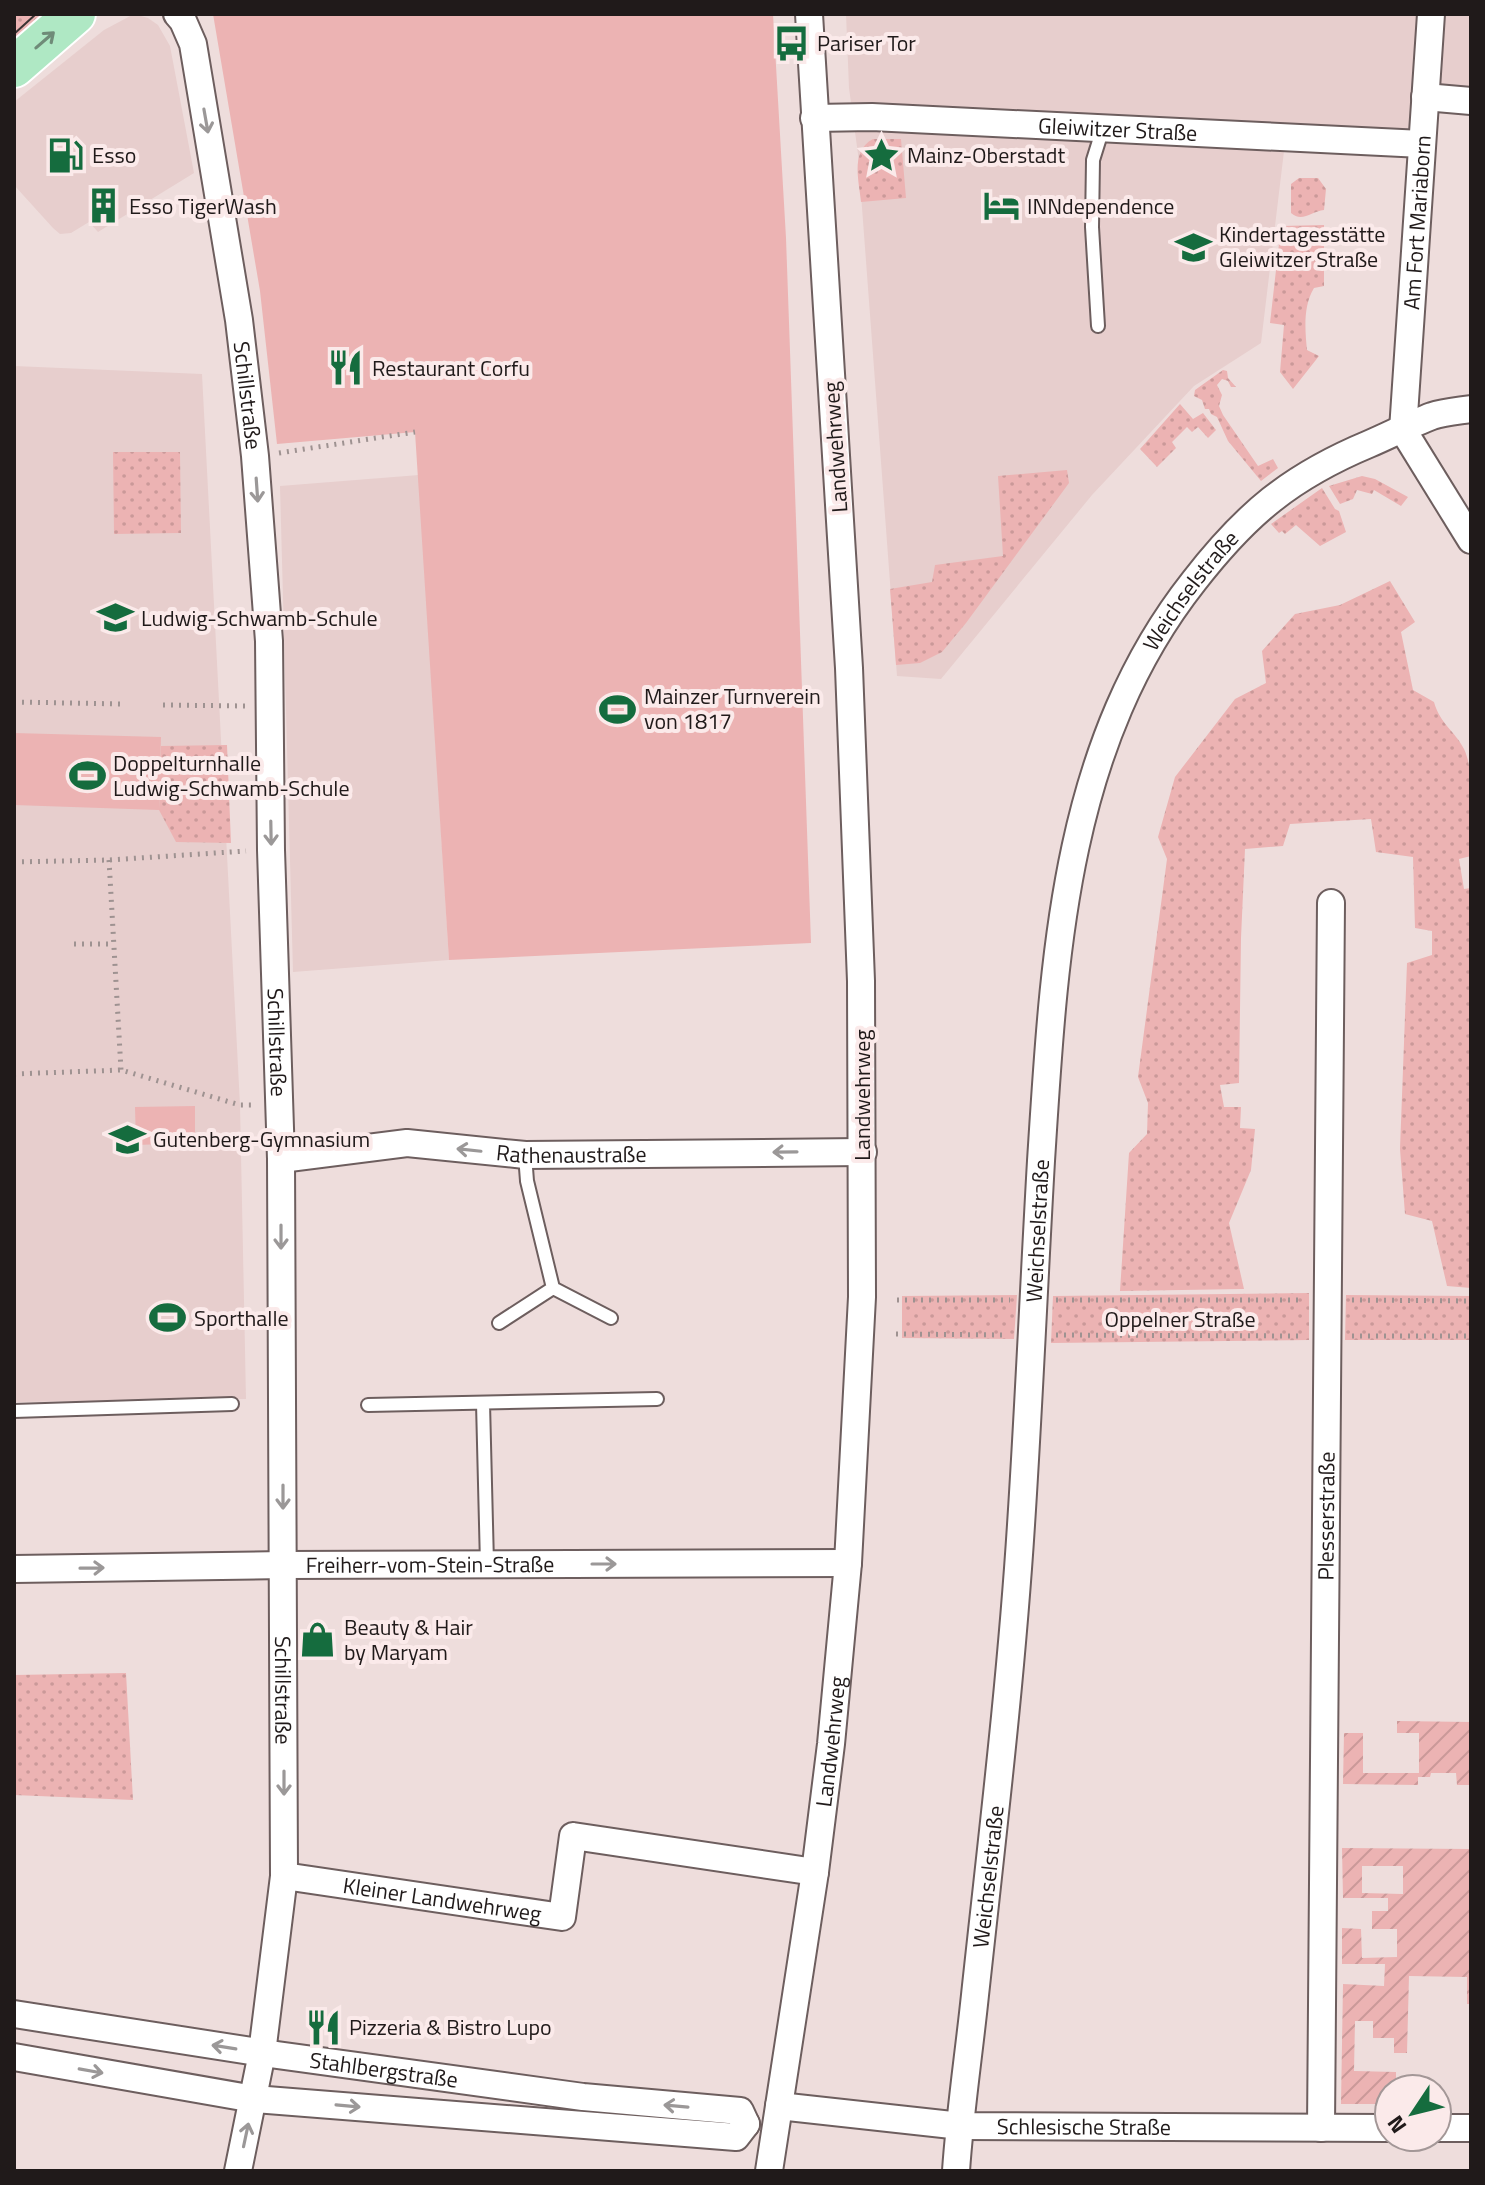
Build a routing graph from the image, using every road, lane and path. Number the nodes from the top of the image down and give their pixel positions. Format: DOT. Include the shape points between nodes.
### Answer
graph roads {
  1 [pos="75,14"];
  2 [pos="177,14"];
  3 [pos="809,14"];
  4 [pos="1431,14"];
  5 [pos="14,67"];
  6 [pos="1425,97"];
  7 [pos="1471,101"];
  8 [pos="814,118"];
  9 [pos="1103,128"];
  10 [pos="1422,144"];
  11 [pos="1098,326"];
  12 [pos="1471,409"];
  13 [pos="1403,430"];
  14 [pos="415,432"];
  15 [pos="255,456"];
  16 [pos="1471,540"];
  17 [pos="14,702"];
  18 [pos="123,704"];
  19 [pos="163,705"];
  20 [pos="269,706"];
  21 [pos="271,850"];
  22 [pos="109,860"];
  23 [pos="14,862"];
  24 [pos="1331,903"];
  25 [pos="74,944"];
  26 [pos="114,944"];
  27 [pos="121,1070"];
  28 [pos="14,1074"];
  29 [pos="279,1105"];
  30 [pos="863,1152"];
  31 [pos="525,1155"];
  32 [pos="281,1159"];
  33 [pos="553,1288"];
  34 [pos="897,1300"];
  35 [pos="1024,1300"];
  36 [pos="1046,1300"];
  37 [pos="1316,1300"];
  38 [pos="1338,1300"];
  39 [pos="1471,1301"];
  40 [pos="611,1318"];
  41 [pos="499,1323"];
  42 [pos="896,1334"];
  43 [pos="1022,1335"];
  44 [pos="1044,1335"];
  45 [pos="1315,1336"];
  46 [pos="1338,1336"];
  47 [pos="1471,1336"];
  48 [pos="657,1399"];
  49 [pos="483,1403"];
  50 [pos="232,1404"];
  51 [pos="368,1405"];
  52 [pos="14,1411"];
  53 [pos="848,1563"];
  54 [pos="487,1564"];
  55 [pos="284,1565"];
  56 [pos="14,1569"];
  57 [pos="815,1872"];
  58 [pos="284,1876"];
  59 [pos="14,2014"];
  60 [pos="262,2053"];
  61 [pos="14,2057"];
  62 [pos="254,2099"];
  63 [pos="777,2117"];
  64 [pos="746,2124"];
  65 [pos="961,2126"];
  66 [pos="1321,2128"];
  67 [pos="1373,2128"];
  68 [pos="238,2171"];
  69 [pos="769,2171"];
  70 [pos="956,2171"];
  5 -- 1 [label="main road, one-way"];
  2 -- 15 [label="street, Schillstraße, one-way" via="193,44 239,320"];
  3 -- 8 [label="street, Landwehrweg"];
  4 -- 6 [label="street, Am Fort Mariaborn"];
  6 -- 7 [label="street"];
  6 -- 10 [label="street, Am Fort Mariaborn"];
  8 -- 9 [label="street, Gleiwitzer Straße"];
  8 -- 30 [label="street, Landwehrweg" via="849,668"];
  9 -- 10 [label="street, Gleiwitzer Straße"];
  9 -- 11 [label="lane" via="1093,160"];
  10 -- 13 [label="street, Am Fort Mariaborn"];
  12 -- 13 [label="street, Weichselstraße" via="1434,415"];
  13 -- 16 [label="street"];
  13 -- 65 [label="street, Weichselstraße" via="1301,477 1257,510 1210,560 1141,658 1112,719 1081,813 1053,987 1014,1616"];
  14 -- 15 [label="path"];
  15 -- 20 [label="street, Schillstraße, one-way"];
  17 -- 18 [label="path"];
  19 -- 20 [label="path"];
  20 -- 21 [label="street, Schillstraße, one-way"];
  21 -- 22 [label="path"];
  21 -- 29 [label="street, Schillstraße"];
  22 -- 23 [label="path"];
  22 -- 26 [label="path"];
  24 -- 66 [label="street, Plesserstraße"];
  25 -- 26 [label="path"];
  26 -- 27 [label="path"];
  27 -- 28 [label="path"];
  27 -- 29 [label="path" via="240,1105"];
  29 -- 32 [label="street, Schillstraße"];
  30 -- 31 [label="street, Rathenaustraße, one-way"];
  30 -- 53 [label="street, Landwehrweg" via="862,1297"];
  31 -- 32 [label="street, Rathenaustraße, one-way" via="407,1143"];
  31 -- 33 [label="lane"];
  32 -- 55 [label="street, Schillstraße, one-way"];
  33 -- 40 [label="lane"];
  33 -- 41 [label="lane"];
  34 -- 35 [label="path"];
  36 -- 37 [label="path, Oppelner Straße"];
  38 -- 39 [label="path"];
  42 -- 43 [label="path"];
  44 -- 45 [label="path, Oppelner Straße"];
  46 -- 47 [label="path"];
  48 -- 49 [label="lane"];
  49 -- 51 [label="lane"];
  49 -- 54 [label="lane"];
  50 -- 52 [label="lane"];
  54 -- 53 [label="street, Freiherr-vom-Stein-Straße, one-way"];
  53 -- 57 [label="street, Landwehrweg"];
  54 -- 55 [label="street, Freiherr-vom-Stein-Straße"];
  56 -- 55 [label="street, Freiherr-vom-Stein-Straße, one-way"];
  55 -- 58 [label="street, Schillstraße, one-way"];
  57 -- 58 [label="street, Kleiner Landwehrweg" via="573,1836 562,1917"];
  57 -- 63 [label="street, Landwehrweg"];
  58 -- 60 [label="street, Schillstraße"];
  60 -- 59 [label="street, Stahlbergstraße, one-way"];
  60 -- 62 [label="street, Schillstraße"];
  64 -- 60 [label="street, Stahlbergstraße, one-way" via="740,2111 583,2097"];
  61 -- 62 [label="street, Stahlbergstraße, one-way"];
  62 -- 64 [label="street, Stahlbergstraße, one-way" via="736,2137"];
  68 -- 62 [label="street, Schillstraße, one-way"];
  63 -- 64 [label="street, Stahlbergstraße"];
  63 -- 65 [label="street, Schlesische Straße"];
  63 -- 69 [label="street, Landwehrweg"];
  65 -- 66 [label="street, Schlesische Straße"];
  65 -- 70 [label="street, Weichselstraße"];
  66 -- 67 [label="street, Schlesische Straße"];
}
